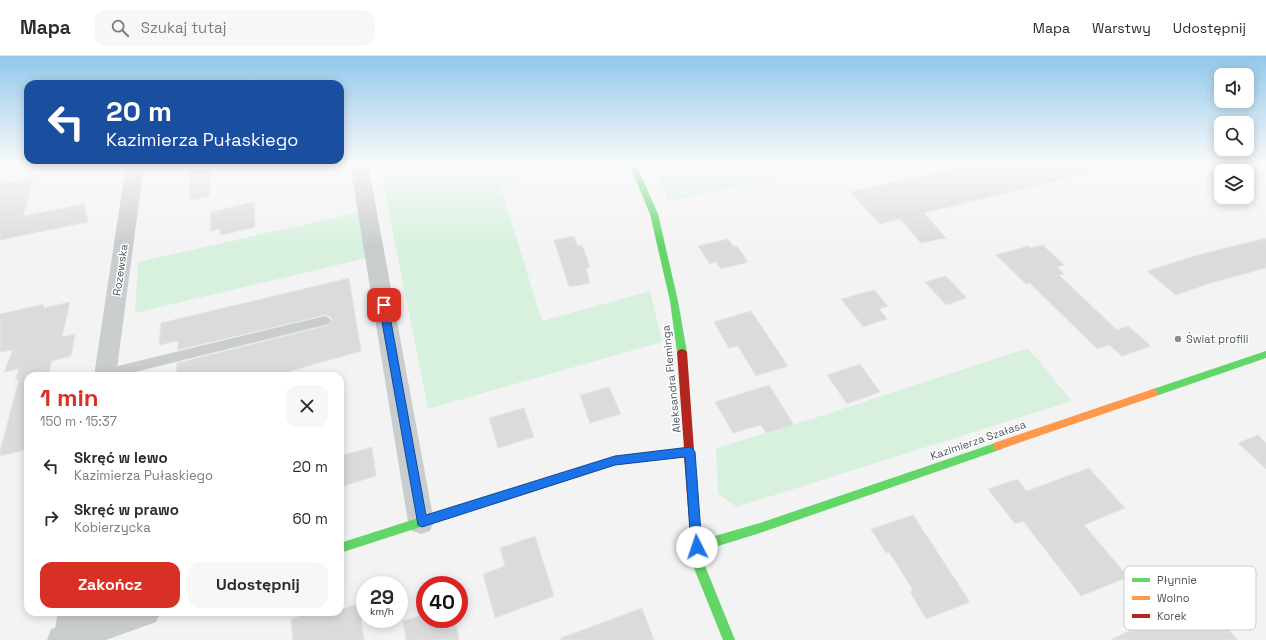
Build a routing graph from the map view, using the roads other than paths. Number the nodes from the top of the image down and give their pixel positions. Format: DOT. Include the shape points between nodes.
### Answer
graph roads {
  1 [pos="131,191"];
  2 [pos="364,191"];
  3 [pos="644,191"];
  4 [pos="325,321"];
  5 [pos="1266,354"];
  6 [pos="105,372"];
  7 [pos="117,372"];
  8 [pos="690,452"];
  9 [pos="422,522"];
  10 [pos="344,547"];
  11 [pos="697,547"];
  12 [pos="130,616"];
  13 [pos="68,632"];
  14 [pos="729,640"];
  1 -- 6 [label="street, Rozewska"];
  2 -- 9 [label="street"];
  3 -- 8 [label="street, Aleksandra Fleminga" via="654,214 674,302 684,365"];
  4 -- 7 [label="lane"];
  5 -- 11 [label="street, Kazimierza Szałasa" via="760,528"];
  8 -- 9 [label="street" via="615,461"];
  8 -- 11 [label="street, Aleksandra Fleminga"];
  9 -- 10 [label="street"];
  11 -- 14 [label="street, Aleksandra Fleminga" via="697,561"];
  12 -- 13 [label="street"];
}
